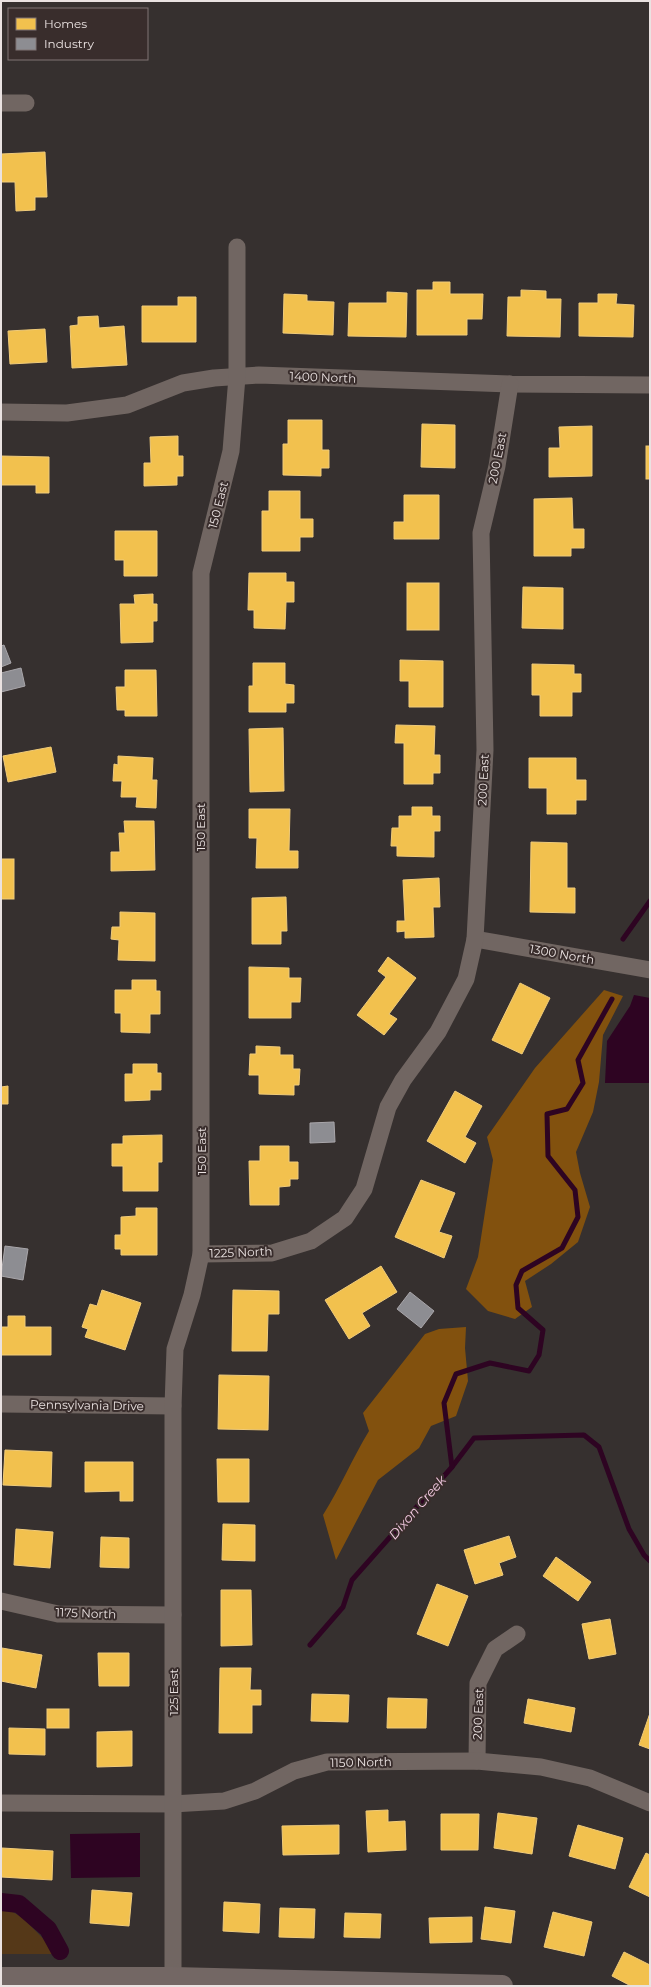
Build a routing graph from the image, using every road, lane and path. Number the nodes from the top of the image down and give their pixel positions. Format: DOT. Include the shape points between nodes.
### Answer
graph roads {
  1 [pos="1,104"];
  2 [pos="26,104"];
  3 [pos="236,247"];
  4 [pos="236,377"];
  5 [pos="510,384"];
  6 [pos="650,385"];
  7 [pos="1,412"];
  8 [pos="475,939"];
  9 [pos="650,970"];
  10 [pos="374,1153"];
  11 [pos="201,1254"];
  12 [pos="1,1404"];
  13 [pos="173,1406"];
  14 [pos="1,1601"];
  15 [pos="173,1615"];
  16 [pos="517,1634"];
  17 [pos="477,1761"];
  18 [pos="650,1802"];
  19 [pos="1,1804"];
  20 [pos="172,1804"];
  21 [pos="1,1978"];
  22 [pos="173,1978"];
  23 [pos="360,1985"];
  24 [pos="502,1986"];
  1 -- 2 [label="street"];
  3 -- 4 [label="street, 150 East"];
  4 -- 5 [label="street, 1400 North" via="267,375"];
  4 -- 7 [label="street, 1400 North" via="183,383 127,406 67,413"];
  4 -- 11 [label="street, 150 East" via="232,451 201,573"];
  5 -- 6 [label="street, 1400 North"];
  5 -- 8 [label="street, 200 East" via="497,466 480,533 485,750"];
  8 -- 9 [label="street, 1300 North"];
  8 -- 10 [label="street, 200 East" via="466,979 438,1032 403,1080 388,1107"];
  10 -- 11 [label="street, 1225 North" via="364,1189 345,1218 311,1241 272,1253"];
  11 -- 13 [label="street, 150 East" via="192,1295 175,1349"];
  12 -- 13 [label="street, Pennsylvania Drive"];
  13 -- 15 [label="street, 125 East"];
  14 -- 15 [label="street, 1175 North" via="58,1614"];
  15 -- 20 [label="street, 125 East"];
  16 -- 17 [label="street, 200 East" via="495,1649 478,1683"];
  17 -- 18 [label="street, 1150 North" via="541,1768 590,1778"];
  17 -- 20 [label="street, 1150 North" via="327,1762 294,1770 255,1791 224,1801"];
  19 -- 20 [label="street, 1150 North"];
  20 -- 22 [label="street, 125 East"];
  21 -- 22 [label="street"];
  22 -- 23 [label="street"];
  23 -- 24 [label="street"];
}
